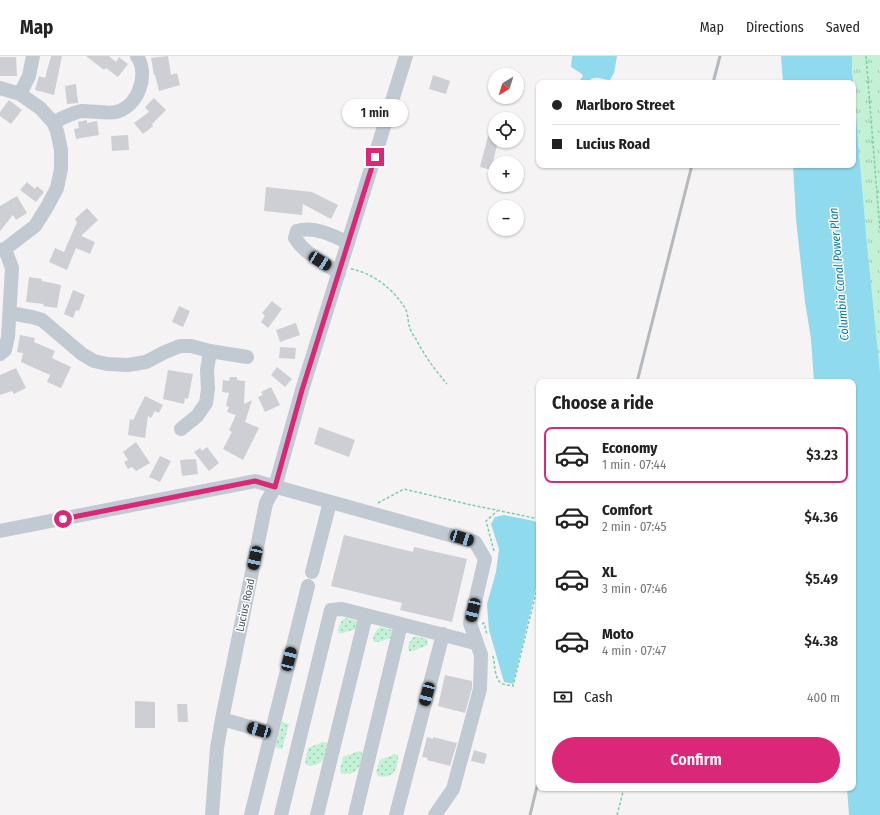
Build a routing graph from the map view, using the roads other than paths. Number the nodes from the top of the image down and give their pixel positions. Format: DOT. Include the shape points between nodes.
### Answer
graph roads {
  1 [pos="33,56"];
  2 [pos="137,56"];
  3 [pos="406,56"];
  4 [pos="0,88"];
  5 [pos="20,94"];
  6 [pos="53,122"];
  7 [pos="348,243"];
  8 [pos="2,250"];
  9 [pos="340,270"];
  10 [pos="10,313"];
  11 [pos="210,351"];
  12 [pos="0,354"];
  13 [pos="247,357"];
  14 [pos="181,429"];
  15 [pos="275,487"];
  16 [pos="330,502"];
  17 [pos="0,531"];
  18 [pos="312,572"];
  19 [pos="308,586"];
  20 [pos="366,615"];
  21 [pos="401,624"];
  22 [pos="443,634"];
  23 [pos="482,641"];
  24 [pos="222,719"];
  25 [pos="271,733"];
  26 [pos="212,815"];
  27 [pos="251,815"];
  28 [pos="281,815"];
  29 [pos="317,815"];
  30 [pos="355,815"];
  31 [pos="396,815"];
  32 [pos="435,815"];
  1 -- 5 [label="street" via="29,76"];
  2 -- 6 [label="street" via="141,62 143,78 139,92 128,106 116,112 80,111"];
  3 -- 7 [label="street, Lucius Road"];
  4 -- 5 [label="street"];
  5 -- 6 [label="street" via="40,108"];
  6 -- 8 [label="street" via="61,150 57,188 35,226"];
  7 -- 9 [label="street, Lucius Road"];
  7 -- 9 [label="street" via="316,230 305,228 297,231 295,238 311,255"];
  8 -- 10 [label="street" via="12,268"];
  9 -- 15 [label="street, Lucius Road"];
  10 -- 11 [label="street" via="42,320 82,354 94,361 107,364 128,365 146,362 180,346"];
  10 -- 12 [label="street" via="5,350"];
  11 -- 13 [label="street"];
  11 -- 14 [label="street" via="206,403 197,416"];
  15 -- 16 [label="street"];
  15 -- 17 [label="street" via="255,481"];
  15 -- 24 [label="street, Lucius Road" via="266,503"];
  16 -- 18 [label="street"];
  16 -- 23 [label="street" via="475,542 485,558 470,623"];
  19 -- 25 [label="street"];
  20 -- 21 [label="street"];
  20 -- 28 [label="street" via="342,609 331,610"];
  20 -- 29 [label="street"];
  21 -- 22 [label="street"];
  21 -- 30 [label="street"];
  22 -- 23 [label="street"];
  22 -- 31 [label="street"];
  23 -- 32 [label="street" via="480,689 453,789"];
  24 -- 25 [label="street"];
  24 -- 26 [label="street, Lucius Road"];
  25 -- 27 [label="street"];
}
